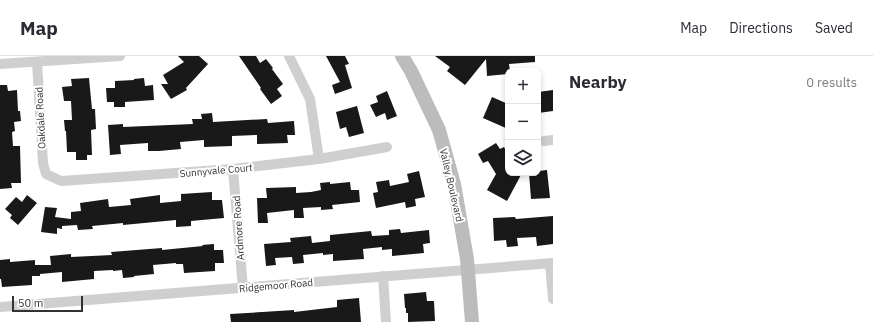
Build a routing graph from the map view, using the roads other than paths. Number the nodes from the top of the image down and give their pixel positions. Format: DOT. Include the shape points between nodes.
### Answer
graph roads {
  1 [pos="120,56"];
  2 [pos="289,56"];
  3 [pos="402,56"];
  4 [pos="37,62"];
  5 [pos="0,64"];
  6 [pos="387,148"];
  7 [pos="319,159"];
  8 [pos="233,169"];
  9 [pos="46,174"];
  10 [pos="551,264"];
  11 [pos="467,269"];
  12 [pos="383,276"];
  13 [pos="243,288"];
  14 [pos="553,299"];
  15 [pos="0,307"];
  16 [pos="386,322"];
  17 [pos="472,322"];
  1 -- 4 [label="street"];
  2 -- 7 [label="street" via="310,98"];
  3 -- 11 [label="street, Valley Boulevard" via="439,130 454,184"];
  4 -- 5 [label="street"];
  4 -- 9 [label="street, Oakdale Road" via="43,163"];
  6 -- 7 [label="street, Sunnyvale Court"];
  7 -- 8 [label="street, Sunnyvale Court"];
  8 -- 9 [label="street, Sunnyvale Court" via="61,180"];
  8 -- 13 [label="street, Ardmore Road"];
  10 -- 11 [label="street, Ridgemoor Road"];
  10 -- 14 [label="street"];
  11 -- 12 [label="street, Ridgemoor Road"];
  11 -- 17 [label="street, Valley Boulevard"];
  12 -- 13 [label="street, Ridgemoor Road"];
  12 -- 16 [label="street"];
  13 -- 15 [label="street, Ridgemoor Road"];
}
